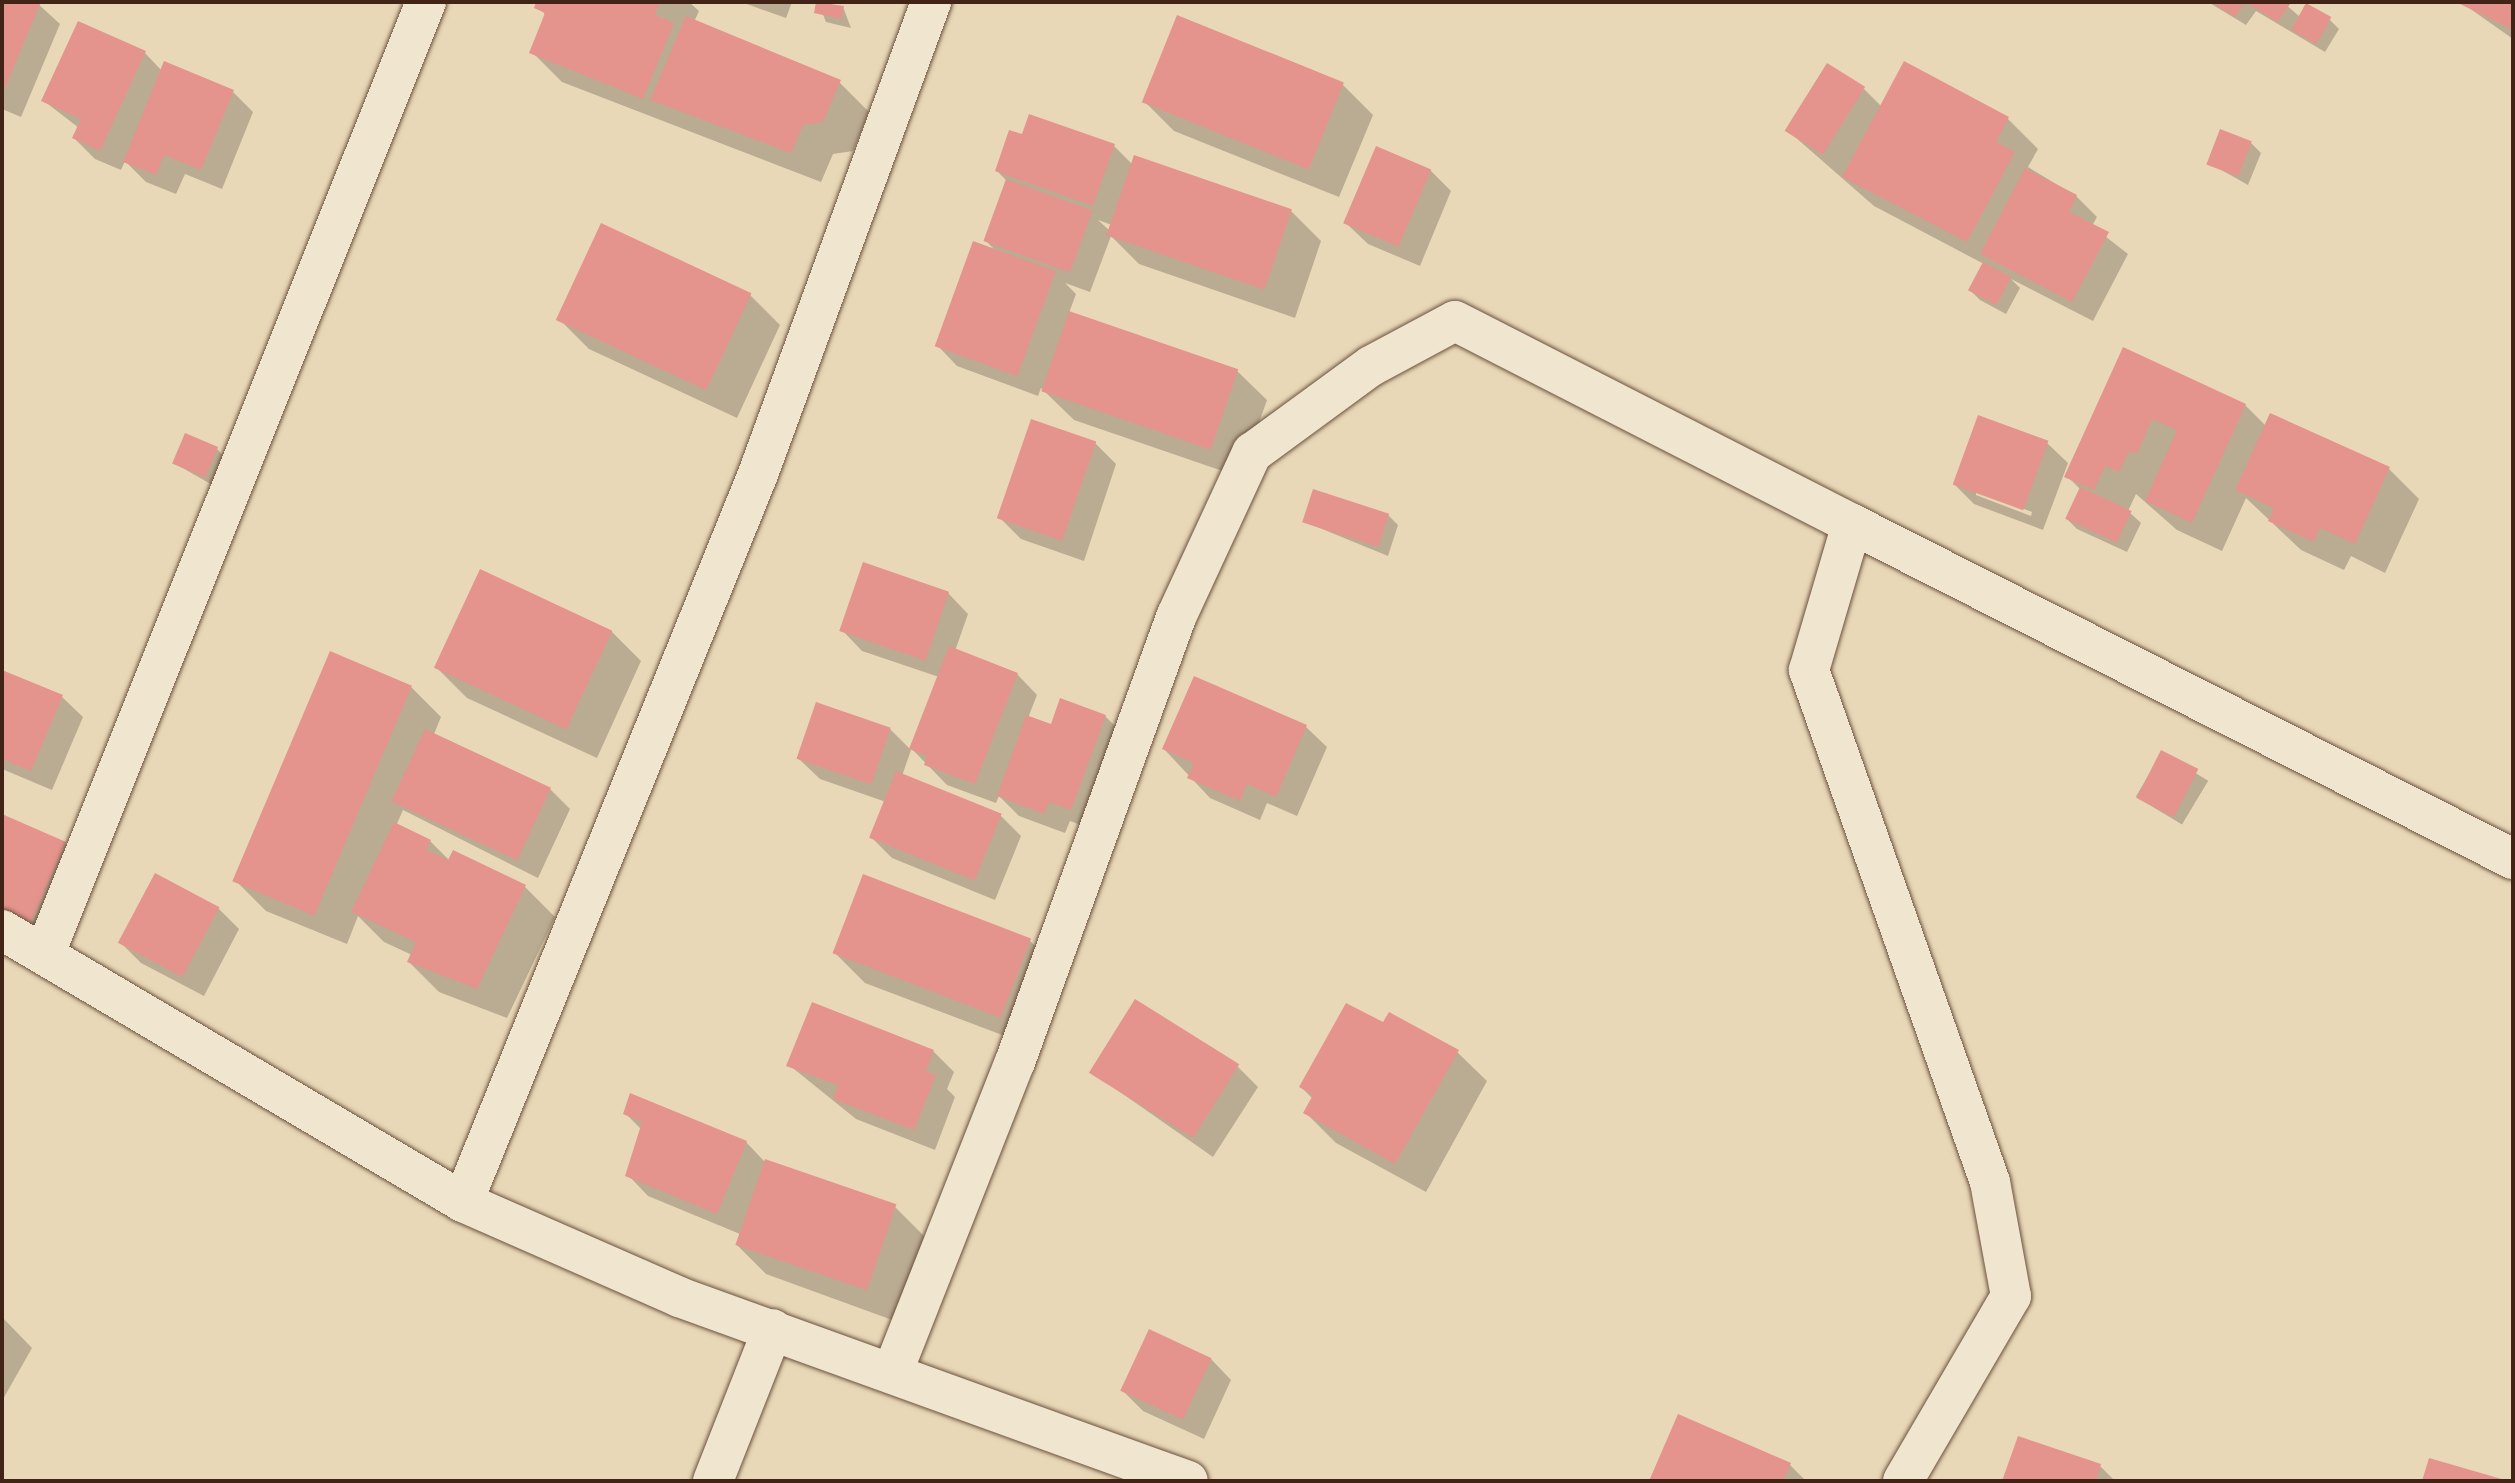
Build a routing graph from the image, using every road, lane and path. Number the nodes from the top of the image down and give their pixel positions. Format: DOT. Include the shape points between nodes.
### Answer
graph roads {
  1 [pos="426,2"];
  2 [pos="931,2"];
  3 [pos="1852,524"];
  4 [pos="2513,859"];
  5 [pos="2,930"];
  6 [pos="45,953"];
  7 [pos="463,1202"];
  8 [pos="773,1329"];
  9 [pos="893,1371"];
  10 [pos="713,1481"];
  11 [pos="1188,1481"];
  12 [pos="1903,1481"];
  1 -- 6 [label="street"];
  2 -- 7 [label="street" via="758,474"];
  3 -- 4 [label="street"];
  3 -- 9 [label="street" via="1455,321 1371,366 1252,453 1177,615 1015,1062"];
  3 -- 12 [label="street" via="1809,670 1990,1182 2011,1296"];
  5 -- 6 [label="street"];
  6 -- 7 [label="street"];
  7 -- 8 [label="street" via="679,1297"];
  8 -- 9 [label="street"];
  8 -- 10 [label="street"];
  9 -- 11 [label="street"];
}
